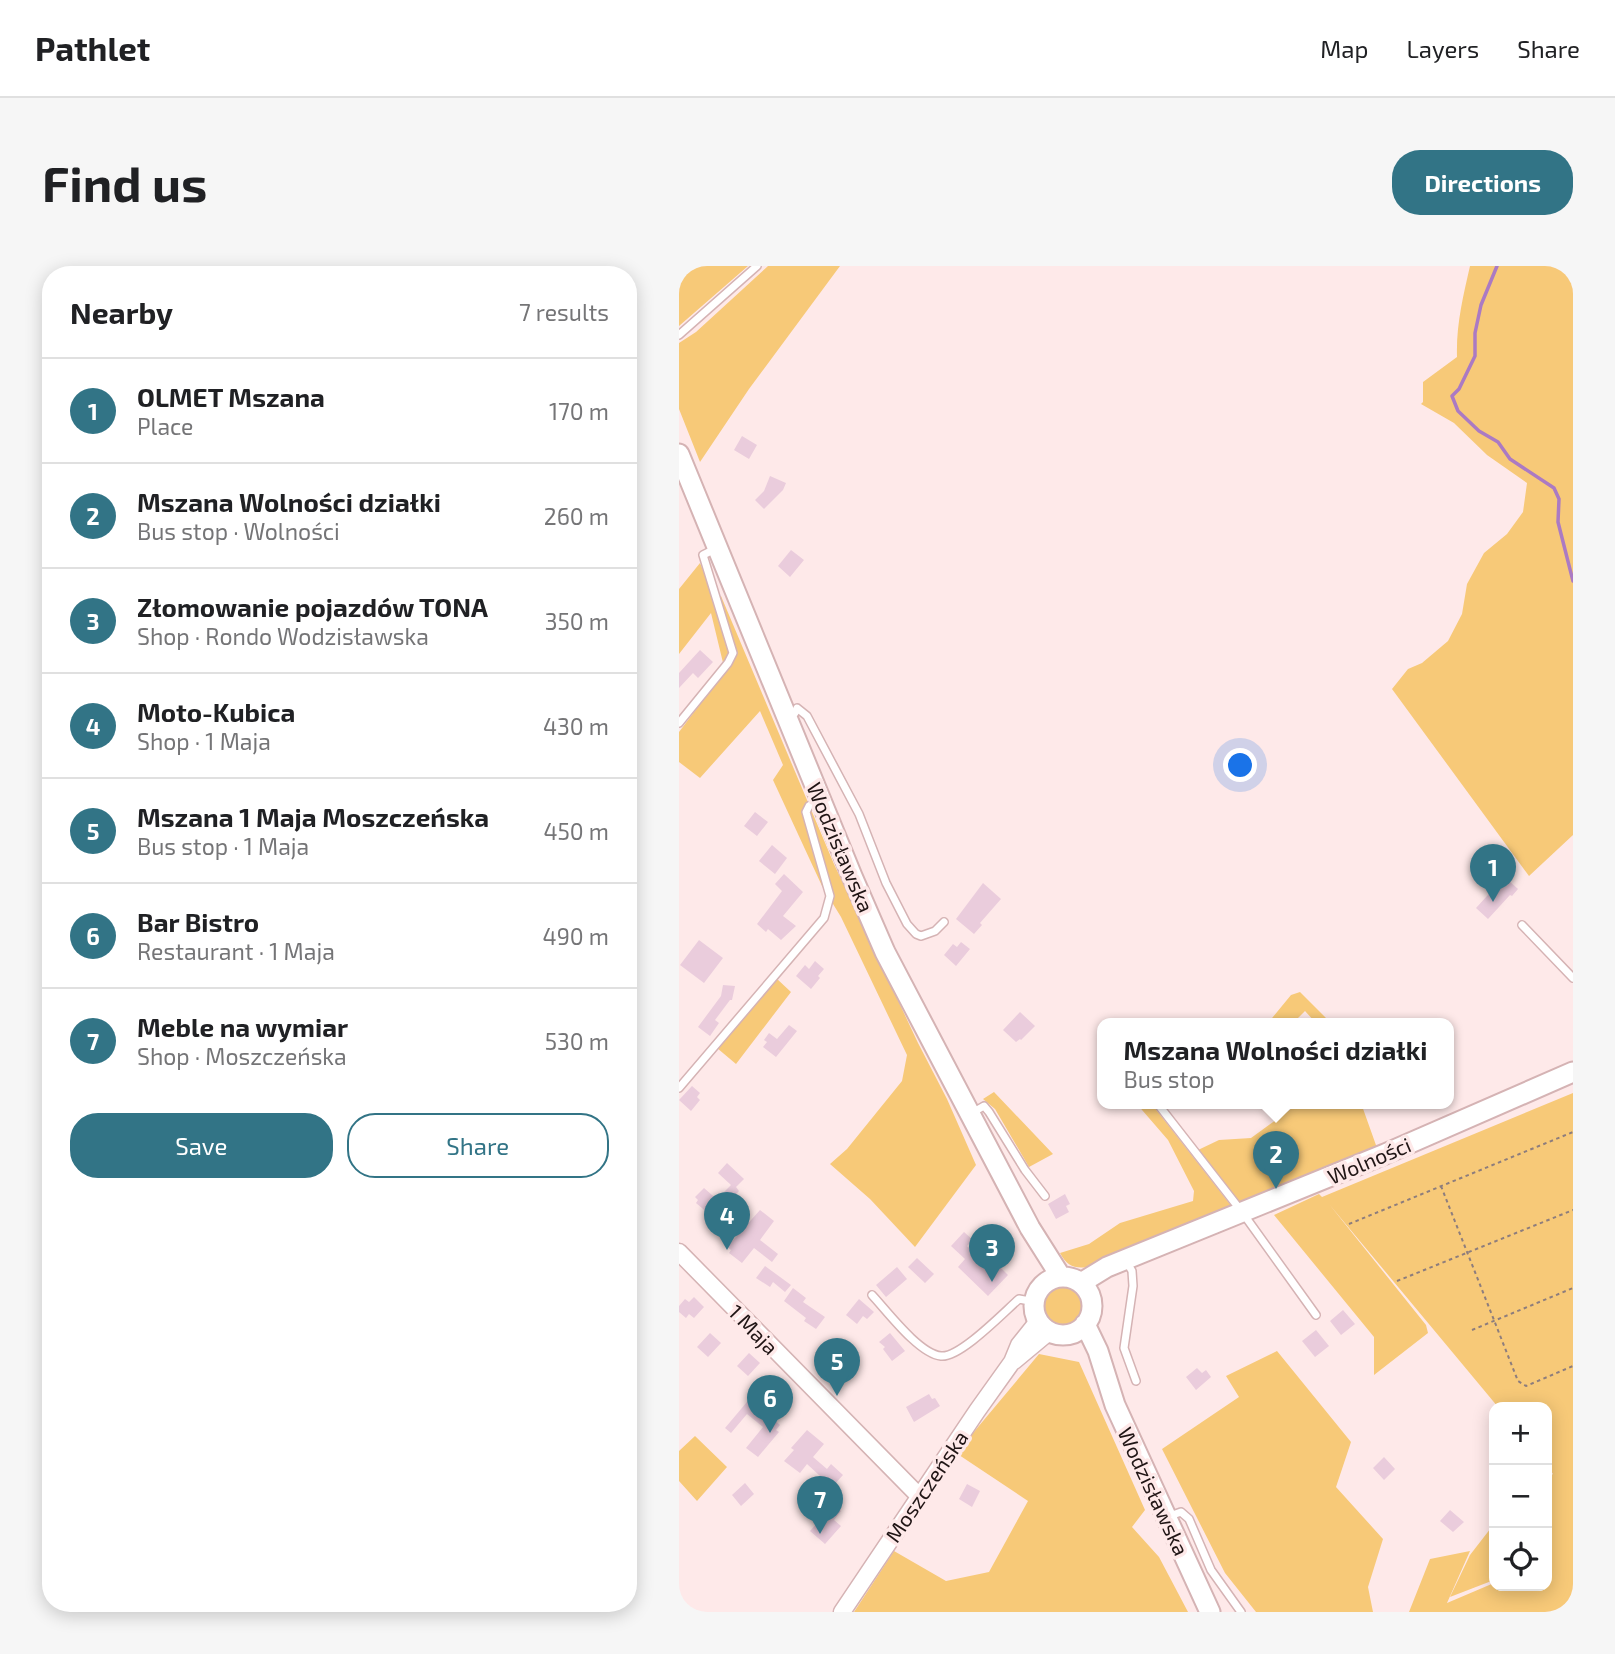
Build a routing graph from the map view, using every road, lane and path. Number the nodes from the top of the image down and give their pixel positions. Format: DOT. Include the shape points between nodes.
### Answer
graph roads {
  1 [pos="757,266"];
  2 [pos="679,335"];
  3 [pos="679,454"];
  4 [pos="717,547"];
  5 [pos="785,713"];
  6 [pos="679,723"];
  7 [pos="821,799"];
  8 [pos="944,922"];
  9 [pos="1522,925"];
  10 [pos="1573,978"];
  11 [pos="1573,1072"];
  12 [pos="679,1088"];
  13 [pos="1162,1109"];
  14 [pos="970,1115"];
  15 [pos="1573,1132"];
  16 [pos="1441,1186"];
  17 [pos="1045,1196"];
  18 [pos="1573,1210"];
  19 [pos="1242,1212"];
  20 [pos="1349,1224"];
  21 [pos="679,1252"];
  22 [pos="1468,1252"];
  23 [pos="1126,1261"];
  24 [pos="1053,1280"];
  25 [pos="1397,1281"];
  26 [pos="1573,1288"];
  27 [pos="1086,1290"];
  28 [pos="872,1295"];
  29 [pos="1316,1315"];
  30 [pos="1041,1318"];
  31 [pos="1494,1321"];
  32 [pos="1077,1329"];
  33 [pos="1472,1330"];
  34 [pos="1573,1366"];
  35 [pos="1136,1381"];
  36 [pos="919,1496"];
  37 [pos="1166,1517"];
  38 [pos="842,1612"];
  39 [pos="1210,1612"];
  40 [pos="1241,1612"];
  1 -- 2 [label="lane"];
  3 -- 4 [label="main road, Wodzisławska"];
  4 -- 5 [label="main road, Wodzisławska"];
  4 -- 6 [label="lane" via="703,555 733,653"];
  5 -- 7 [label="main road, Wodzisławska"];
  5 -- 8 [label="lane" via="795,713 797,708 807,716 859,814 886,883 911,930 927,936"];
  7 -- 12 [label="lane" via="806,812 830,896 824,918"];
  7 -- 14 [label="main road, Wodzisławska" via="885,952"];
  9 -- 10 [label="lane"];
  11 -- 19 [label="main road, Wolności"];
  13 -- 19 [label="lane"];
  14 -- 17 [label="lane" via="983,1107 989,1112"];
  14 -- 24 [label="main road, Wodzisławska"];
  15 -- 16 [label="path"];
  16 -- 20 [label="path"];
  16 -- 22 [label="path"];
  18 -- 22 [label="path"];
  19 -- 23 [label="main road, Wolności"];
  19 -- 29 [label="lane"];
  21 -- 36 [label="street, 1 Maja"];
  22 -- 25 [label="path"];
  22 -- 31 [label="path"];
  23 -- 27 [label="main road, Wolności" via="1107,1267"];
  23 -- 35 [label="lane" via="1133,1286 1124,1348"];
  24 -- 27 [label="main road" via="1069,1278"];
  24 -- 30 [label="main road" via="1037,1294"];
  26 -- 31 [label="path"];
  27 -- 32 [label="main road" via="1091,1310"];
  28 -- 30 [label="lane" via="919,1344 941,1356 967,1344 1019,1298"];
  30 -- 32 [label="main road" via="1062,1334"];
  30 -- 36 [label="street, Moszczeńska"];
  31 -- 33 [label="path"];
  31 -- 34 [label="path" via="1521,1385"];
  32 -- 37 [label="main road, Wodzisławska" via="1102,1368"];
  36 -- 38 [label="street, Moszczeńska"];
  37 -- 39 [label="main road, Wodzisławska"];
  37 -- 40 [label="lane" via="1181,1512 1189,1519 1211,1570"];
}
